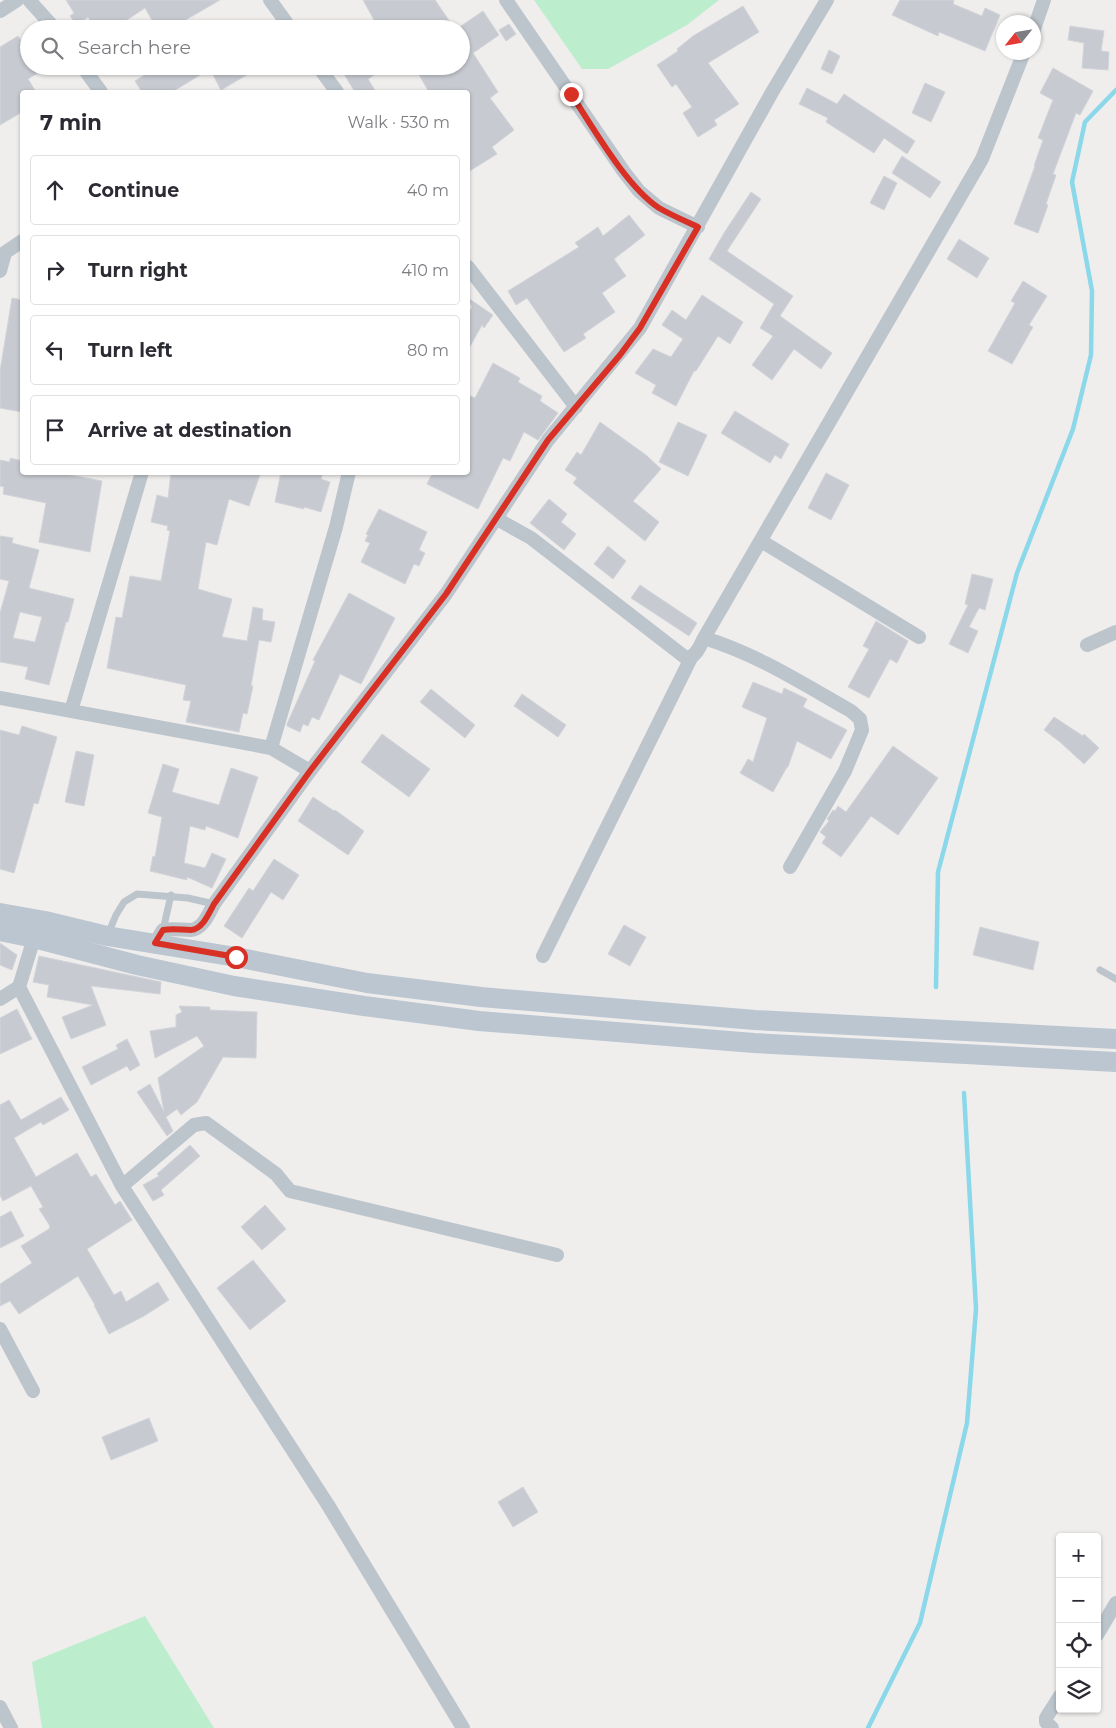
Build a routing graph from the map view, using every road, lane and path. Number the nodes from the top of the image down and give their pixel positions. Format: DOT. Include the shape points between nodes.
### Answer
graph roads {
  1 [pos="17,0"];
  2 [pos="29,0"];
  3 [pos="270,0"];
  4 [pos="506,0"];
  5 [pos="827,0"];
  6 [pos="1044,0"];
  7 [pos="0,11"];
  8 [pos="1039,15"];
  9 [pos="47,20"];
  10 [pos="284,20"];
  11 [pos="1021,60"];
  12 [pos="89,75"];
  13 [pos="325,75"];
  14 [pos="100,90"];
  15 [pos="336,90"];
  16 [pos="698,227"];
  17 [pos="20,242"];
  18 [pos="3,255"];
  19 [pos="470,270"];
  20 [pos="0,271"];
  21 [pos="576,407"];
  22 [pos="141,475"];
  23 [pos="349,475"];
  24 [pos="497,519"];
  25 [pos="761,541"];
  26 [pos="1116,632"];
  27 [pos="918,637"];
  28 [pos="704,638"];
  29 [pos="1087,645"];
  30 [pos="691,658"];
  31 [pos="0,698"];
  32 [pos="71,712"];
  33 [pos="271,748"];
  34 [pos="310,771"];
  35 [pos="790,867"];
  36 [pos="171,896"];
  37 [pos="214,904"];
  38 [pos="0,913"];
  39 [pos="0,931"];
  40 [pos="107,936"];
  41 [pos="159,936"];
  42 [pos="34,938"];
  43 [pos="543,956"];
  44 [pos="1100,970"];
  45 [pos="1116,979"];
  46 [pos="20,987"];
  47 [pos="0,999"];
  48 [pos="1116,1039"];
  49 [pos="1116,1062"];
  50 [pos="122,1186"];
  51 [pos="557,1255"];
  52 [pos="0,1329"];
  53 [pos="33,1391"];
  54 [pos="1116,1603"];
  55 [pos="1101,1628"];
  56 [pos="1056,1702"];
  57 [pos="0,1707"];
  58 [pos="11,1728"];
  59 [pos="463,1728"];
  60 [pos="1052,1728"];
  1 -- 7 [label="street"];
  2 -- 9 [label="street"];
  3 -- 10 [label="street"];
  4 -- 16 [label="street" via="639,191 660,208"];
  5 -- 16 [label="street"];
  6 -- 8 [label="street"];
  11 -- 25 [label="street" via="982,159"];
  12 -- 14 [label="street"];
  13 -- 15 [label="street"];
  16 -- 21 [label="street" via="640,328"];
  17 -- 18 [label="street"];
  18 -- 20 [label="street"];
  19 -- 21 [label="street"];
  21 -- 24 [label="street" via="548,440"];
  22 -- 32 [label="street"];
  23 -- 33 [label="street"];
  24 -- 30 [label="street" via="531,538 686,658"];
  24 -- 34 [label="street" via="446,594"];
  25 -- 27 [label="street"];
  25 -- 28 [label="street"];
  26 -- 29 [label="street"];
  28 -- 30 [label="street"];
  28 -- 35 [label="street" via="761,660 851,710 860,719 862,730 845,771"];
  30 -- 43 [label="street"];
  31 -- 32 [label="street"];
  32 -- 33 [label="street"];
  33 -- 34 [label="street"];
  34 -- 37 [label="street"];
  36 -- 37 [label="lane"];
  36 -- 40 [label="lane" via="137,894 124,902"];
  36 -- 41 [label="lane"];
  37 -- 41 [label="street" via="202,924 194,930 172,928"];
  38 -- 40 [label="main road"];
  39 -- 42 [label="main road"];
  40 -- 41 [label="main road"];
  41 -- 48 [label="main road" via="367,982 482,997 755,1020"];
  42 -- 46 [label="street"];
  42 -- 49 [label="main road" via="137,966 234,986 479,1021 754,1043"];
  44 -- 45 [label="lane"];
  46 -- 47 [label="street"];
  46 -- 50 [label="street"];
  50 -- 51 [label="street" via="194,1125 206,1123 276,1174 290,1191"];
  50 -- 59 [label="street" via="328,1505"];
  52 -- 53 [label="street"];
  54 -- 55 [label="street"];
  56 -- 60 [label="street" via="1046,1718"];
  57 -- 58 [label="street"];
}
